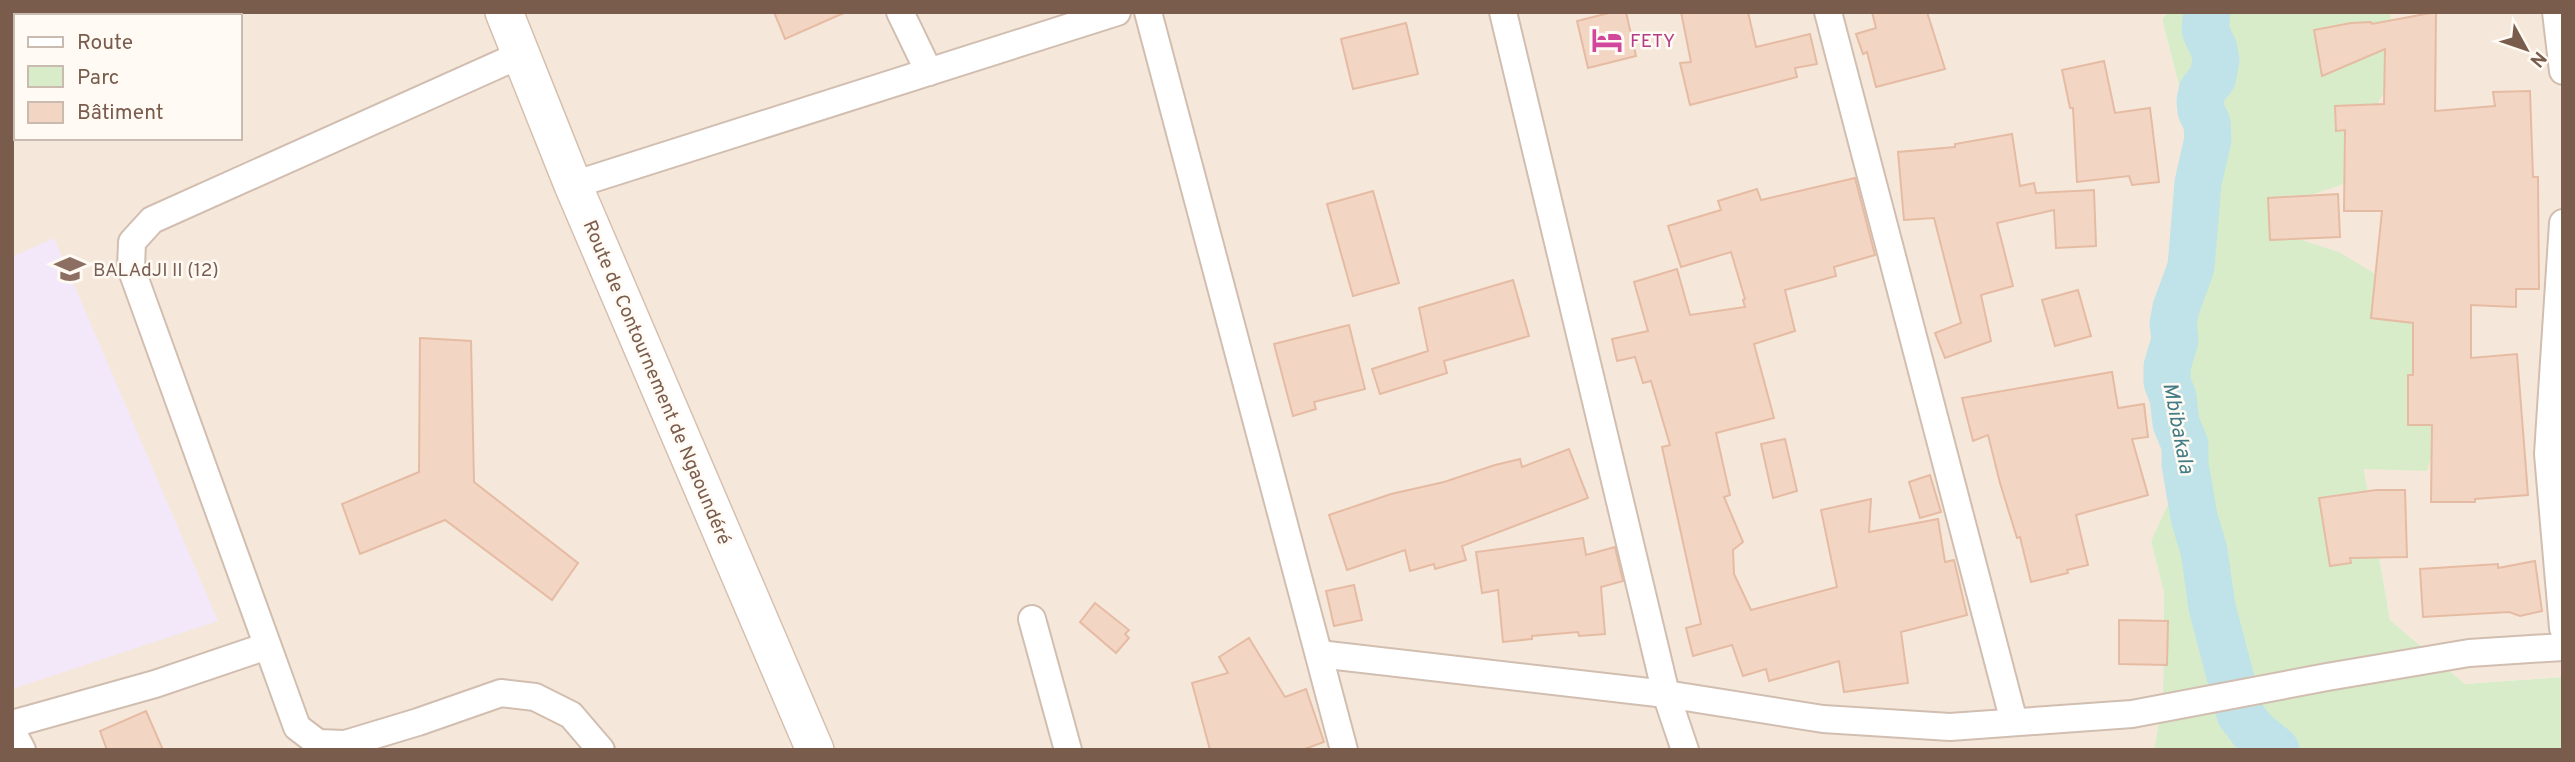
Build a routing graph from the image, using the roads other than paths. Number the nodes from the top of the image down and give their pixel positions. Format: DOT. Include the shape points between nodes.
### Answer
graph roads {
  1 [pos="504,12"];
  2 [pos="900,12"];
  3 [pos="1117,12"];
  4 [pos="1148,12"];
  5 [pos="1503,12"];
  6 [pos="1828,12"];
  7 [pos="2556,12"];
  8 [pos="522,54"];
  9 [pos="2563,71"];
  10 [pos="929,72"];
  11 [pos="573,185"];
  12 [pos="2563,223"];
  13 [pos="2560,333"];
  14 [pos="1032,620"];
  15 [pos="2563,628"];
  16 [pos="267,646"];
  17 [pos="2563,647"];
  18 [pos="1319,654"];
  19 [pos="1667,694"];
  20 [pos="2014,722"];
  21 [pos="12,724"];
  22 [pos="12,731"];
  23 [pos="22,750"];
  24 [pos="600,750"];
  25 [pos="816,750"];
  26 [pos="1068,750"];
  27 [pos="1344,750"];
  28 [pos="1685,750"];
  1 -- 8 [label="street, Route de Contournement de Ngaoundéré"];
  2 -- 10 [label="street"];
  3 -- 10 [label="street"];
  4 -- 18 [label="street"];
  5 -- 19 [label="street"];
  6 -- 20 [label="street"];
  7 -- 9 [label="street"];
  8 -- 11 [label="street, Route de Contournement de Ngaoundéré"];
  8 -- 16 [label="street" via="152,220 132,242 131,268"];
  10 -- 11 [label="street"];
  11 -- 25 [label="street, Route de Contournement de Ngaoundéré"];
  12 -- 13 [label="street"];
  13 -- 15 [label="street" via="2548,454"];
  14 -- 26 [label="street"];
  16 -- 21 [label="street" via="155,684"];
  16 -- 24 [label="street" via="298,727 318,743 345,744 501,693 535,697 571,715"];
  17 -- 20 [label="street" via="2469,653 2132,714"];
  18 -- 19 [label="street"];
  18 -- 27 [label="street"];
  19 -- 20 [label="street" via="1823,719 1950,727"];
  19 -- 28 [label="street"];
  22 -- 23 [label="street"];
}
